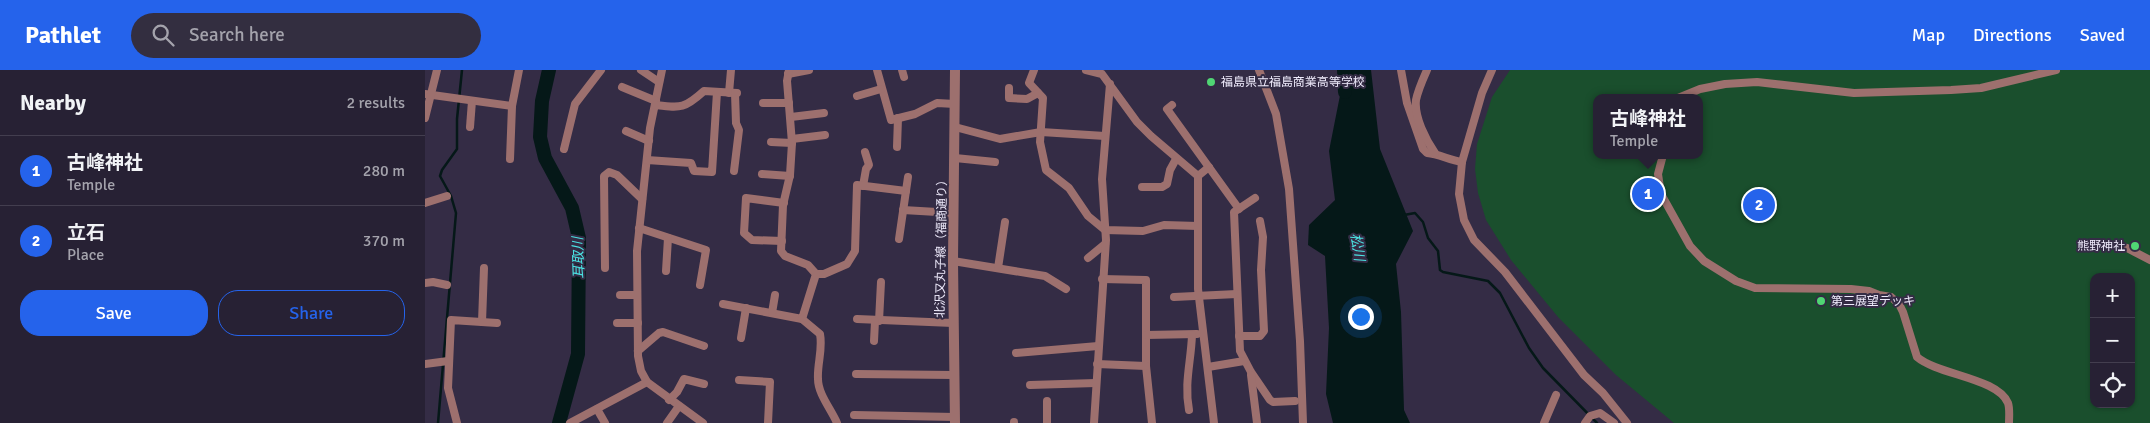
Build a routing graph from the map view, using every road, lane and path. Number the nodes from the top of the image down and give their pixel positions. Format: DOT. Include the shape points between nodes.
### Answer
graph roads {
  1 [pos="437,70"];
  2 [pos="519,70"];
  3 [pos="601,70"];
  4 [pos="641,70"];
  5 [pos="662,70"];
  6 [pos="731,70"];
  7 [pos="809,70"];
  8 [pos="877,70"];
  9 [pos="955,70"];
  10 [pos="1034,70"];
  11 [pos="1086,70"];
  12 [pos="1259,70"];
  13 [pos="1401,70"];
  14 [pos="1427,70"];
  15 [pos="1492,70"];
  16 [pos="2055,70"];
  17 [pos="789,72"];
  18 [pos="659,82"];
  19 [pos="1110,84"];
  20 [pos="622,87"];
  21 [pos="1009,88"];
  22 [pos="881,89"];
  23 [pos="717,92"];
  24 [pos="734,93"];
  25 [pos="1038,93"];
  26 [pos="1688,94"];
  27 [pos="428,95"];
  28 [pos="857,96"];
  29 [pos="472,101"];
  30 [pos="655,103"];
  31 [pos="763,103"];
  32 [pos="789,103"];
  33 [pos="955,104"];
  34 [pos="1172,105"];
  35 [pos="512,106"];
  36 [pos="824,113"];
  37 [pos="791,117"];
  38 [pos="425,118"];
  39 [pos="898,118"];
  40 [pos="470,127"];
  41 [pos="955,127"];
  42 [pos="626,131"];
  43 [pos="1041,132"];
  44 [pos="825,134"];
  45 [pos="1105,136"];
  46 [pos="792,141"];
  47 [pos="649,142"];
  48 [pos="771,142"];
  49 [pos="897,147"];
  50 [pos="564,149"];
  51 [pos="865,152"];
  52 [pos="1435,153"];
  53 [pos="955,158"];
  54 [pos="510,159"];
  55 [pos="1176,159"];
  56 [pos="1662,159"];
  57 [pos="647,160"];
  58 [pos="995,162"];
  59 [pos="1462,162"];
  60 [pos="1209,167"];
  61 [pos="734,171"];
  62 [pos="762,174"];
  63 [pos="790,176"];
  64 [pos="1198,176"];
  65 [pos="908,177"];
  66 [pos="863,186"];
  67 [pos="1143,187"];
  68 [pos="906,191"];
  69 [pos="447,196"];
  70 [pos="1255,198"];
  71 [pos="643,199"];
  72 [pos="425,203"];
  73 [pos="784,203"];
  74 [pos="1239,209"];
  75 [pos="903,210"];
  76 [pos="954,213"];
  77 [pos="1260,221"];
  78 [pos="1005,222"];
  79 [pos="1198,226"];
  80 [pos="639,228"];
  81 [pos="1105,230"];
  82 [pos="668,238"];
  83 [pos="899,239"];
  84 [pos="781,241"];
  85 [pos="1105,244"];
  86 [pos="2127,248"];
  87 [pos="1088,258"];
  88 [pos="2150,260"];
  89 [pos="953,261"];
  90 [pos="484,268"];
  91 [pos="605,268"];
  92 [pos="998,268"];
  93 [pos="666,271"];
  94 [pos="816,274"];
  95 [pos="1103,278"];
  96 [pos="881,282"];
  97 [pos="425,283"];
  98 [pos="447,285"];
  99 [pos="700,285"];
  100 [pos="1066,289"];
  101 [pos="1237,294"];
  102 [pos="620,295"];
  103 [pos="637,295"];
  104 [pos="775,295"];
  105 [pos="1199,296"];
  106 [pos="1174,297"];
  107 [pos="723,304"];
  108 [pos="746,308"];
  109 [pos="773,313"];
  110 [pos="802,319"];
  111 [pos="857,319"];
  112 [pos="877,321"];
  113 [pos="481,322"];
  114 [pos="497,323"];
  115 [pos="617,323"];
  116 [pos="638,323"];
  117 [pos="953,323"];
  118 [pos="1192,334"];
  119 [pos="1204,334"];
  120 [pos="1147,335"];
  121 [pos="1239,336"];
  122 [pos="741,338"];
  123 [pos="874,342"];
  124 [pos="704,346"];
  125 [pos="1098,346"];
  126 [pos="638,351"];
  127 [pos="1016,353"];
  128 [pos="1244,361"];
  129 [pos="445,362"];
  130 [pos="425,364"];
  131 [pos="1097,364"];
  132 [pos="1146,366"];
  133 [pos="1208,367"];
  134 [pos="1251,372"];
  135 [pos="856,374"];
  136 [pos="954,375"];
  137 [pos="739,380"];
  138 [pos="647,382"];
  139 [pos="1097,383"];
  140 [pos="703,384"];
  141 [pos="1030,385"];
  142 [pos="1556,395"];
  143 [pos="669,400"];
  144 [pos="1047,401"];
  145 [pos="1295,401"];
  146 [pos="679,406"];
  147 [pos="597,409"];
  148 [pos="1189,410"];
  149 [pos="854,415"];
  150 [pos="941,420"];
  151 [pos="955,420"];
  152 [pos="457,423"];
  153 [pos="570,423"];
  154 [pos="605,423"];
  155 [pos="667,423"];
  156 [pos="703,423"];
  157 [pos="768,423"];
  158 [pos="837,423"];
  159 [pos="1047,423"];
  160 [pos="1094,423"];
  161 [pos="1152,423"];
  162 [pos="1214,423"];
  163 [pos="1257,423"];
  164 [pos="1303,423"];
  165 [pos="1544,423"];
  166 [pos="1585,423"];
  167 [pos="1614,423"];
  168 [pos="1627,423"];
  169 [pos="2009,423"];
  1 -- 27 [label="street"];
  2 -- 35 [label="street"];
  3 -- 50 [label="street" via="575,104"];
  4 -- 18 [label="street"];
  5 -- 18 [label="street"];
  6 -- 24 [label="street"];
  7 -- 17 [label="street"];
  8 -- 22 [label="street"];
  9 -- 33 [label="street, 北沢又丸子線（福商通り）"];
  10 -- 25 [label="street" via="1029,82"];
  11 -- 19 [label="street" via="1102,74"];
  12 -- 164 [label="street" via="1276,114 1289,189"];
  13 -- 52 [label="street" via="1407,103 1420,142 1427,153"];
  14 -- 52 [label="street" via="1416,106 1424,133"];
  15 -- 59 [label="street"];
  16 -- 26 [label="street" via="1981,88 1951,90 1854,93 1757,82 1725,84"];
  17 -- 32 [label="street"];
  18 -- 30 [label="street"];
  19 -- 45 [label="street"];
  19 -- 55 [label="street" via="1137,122"];
  20 -- 30 [label="street"];
  21 -- 25 [label="street" via="1009,98 1027,99"];
  22 -- 28 [label="street"];
  22 -- 39 [label="street" via="891,120"];
  23 -- 24 [label="street"];
  23 -- 30 [label="street" via="704,91 679,108"];
  23 -- 57 [label="street" via="712,172 694,171 691,164"];
  24 -- 61 [label="street" via="739,130"];
  25 -- 43 [label="street" via="1043,98"];
  27 -- 29 [label="street"];
  27 -- 38 [label="street"];
  29 -- 35 [label="street"];
  29 -- 40 [label="street"];
  30 -- 47 [label="street"];
  31 -- 32 [label="street"];
  32 -- 37 [label="street"];
  33 -- 39 [label="street" via="937,103"];
  33 -- 41 [label="street, 北沢又丸子線（福商通り）"];
  34 -- 60 [label="street" via="1167,109"];
  35 -- 54 [label="street"];
  36 -- 37 [label="street"];
  37 -- 46 [label="street"];
  39 -- 49 [label="street"];
  41 -- 43 [label="street" via="1000,139"];
  41 -- 53 [label="street, 北沢又丸子線（福商通り）"];
  42 -- 47 [label="street"];
  43 -- 45 [label="street"];
  43 -- 81 [label="street" via="1046,170 1069,188 1088,216"];
  44 -- 46 [label="street"];
  45 -- 81 [label="street" via="1102,179"];
  46 -- 48 [label="street"];
  46 -- 63 [label="street"];
  47 -- 57 [label="street"];
  51 -- 66 [label="street" via="869,165"];
  52 -- 59 [label="street"];
  53 -- 58 [label="street"];
  53 -- 76 [label="street, 北沢又丸子線（福商通り）"];
  55 -- 64 [label="street"];
  55 -- 67 [label="street" via="1167,184"];
  56 -- 169 [label="street" via="1658,174 1661,194 1690,246 1704,261 1736,281 1755,288 1851,289 1894,298 1903,312 1917,357 1933,367 1986,385 1997,392 2008,404"];
  57 -- 71 [label="street"];
  59 -- 168 [label="street" via="1461,208 1474,240 1505,272 1585,375"];
  60 -- 64 [label="street"];
  60 -- 74 [label="street"];
  62 -- 63 [label="street"];
  63 -- 73 [label="street"];
  64 -- 79 [label="street"];
  65 -- 68 [label="street"];
  66 -- 68 [label="street"];
  66 -- 94 [label="street" via="857,185 855,251 847,264"];
  68 -- 75 [label="street"];
  69 -- 72 [label="street"];
  70 -- 74 [label="street"];
  71 -- 80 [label="street"];
  71 -- 91 [label="street" via="617,176 609,172 604,176"];
  73 -- 84 [label="street"];
  73 -- 84 [label="street" via="746,198 744,233 752,240"];
  74 -- 101 [label="street" via="1235,212"];
  75 -- 76 [label="street"];
  75 -- 83 [label="street"];
  76 -- 89 [label="street, 北沢又丸子線（福商通り）"];
  77 -- 121 [label="street" via="1264,331 1260,336"];
  78 -- 92 [label="street"];
  79 -- 81 [label="street" via="1164,225 1143,231"];
  79 -- 105 [label="street"];
  80 -- 82 [label="street"];
  80 -- 103 [label="street"];
  81 -- 85 [label="street"];
  82 -- 93 [label="street"];
  82 -- 99 [label="street" via="706,250"];
  84 -- 94 [label="street" via="782,254 808,265"];
  85 -- 87 [label="street"];
  85 -- 95 [label="street"];
  86 -- 88 [label="street"];
  89 -- 92 [label="street"];
  89 -- 117 [label="street, 北沢又丸子線（福商通り）"];
  90 -- 113 [label="street"];
  92 -- 100 [label="street" via="1045,276"];
  94 -- 110 [label="street"];
  95 -- 120 [label="street" via="1146,280"];
  95 -- 125 [label="street"];
  96 -- 112 [label="street"];
  97 -- 98 [label="street"];
  101 -- 105 [label="street"];
  101 -- 121 [label="street"];
  102 -- 103 [label="street"];
  103 -- 116 [label="street"];
  104 -- 109 [label="street"];
  105 -- 106 [label="street"];
  105 -- 119 [label="street"];
  107 -- 108 [label="street"];
  108 -- 109 [label="street"];
  108 -- 122 [label="street"];
  109 -- 110 [label="street"];
  110 -- 158 [label="street" via="820,334 819,389"];
  111 -- 112 [label="street"];
  112 -- 117 [label="street"];
  112 -- 123 [label="street"];
  113 -- 114 [label="street"];
  113 -- 129 [label="street" via="451,320"];
  115 -- 116 [label="street"];
  116 -- 126 [label="street"];
  117 -- 136 [label="street, 北沢又丸子線（福商通り）"];
  118 -- 119 [label="street"];
  118 -- 120 [label="street"];
  118 -- 148 [label="street" via="1186,392"];
  119 -- 133 [label="street"];
  120 -- 132 [label="street"];
  121 -- 128 [label="street"];
  124 -- 126 [label="street" via="663,332"];
  125 -- 127 [label="street"];
  125 -- 131 [label="street"];
  126 -- 138 [label="street" via="641,371"];
  128 -- 133 [label="street"];
  128 -- 134 [label="street"];
  129 -- 130 [label="street"];
  129 -- 152 [label="street"];
  131 -- 132 [label="street"];
  131 -- 139 [label="street"];
  132 -- 161 [label="street"];
  133 -- 162 [label="street"];
  134 -- 145 [label="street" via="1273,402"];
  134 -- 163 [label="street"];
  135 -- 136 [label="street"];
  136 -- 151 [label="street, 北沢又丸子線（福商通り）"];
  137 -- 157 [label="street" via="770,382"];
  138 -- 143 [label="street"];
  138 -- 147 [label="street"];
  139 -- 141 [label="street"];
  139 -- 160 [label="street"];
  140 -- 143 [label="street" via="685,379"];
  142 -- 165 [label="street"];
  143 -- 146 [label="street"];
  144 -- 159 [label="street"];
  146 -- 155 [label="street"];
  146 -- 156 [label="street"];
  147 -- 153 [label="street"];
  147 -- 154 [label="street"];
  149 -- 150 [label="street"];
  150 -- 151 [label="street"];
  166 -- 167 [label="street" via="1590,416 1600,413"];
}
